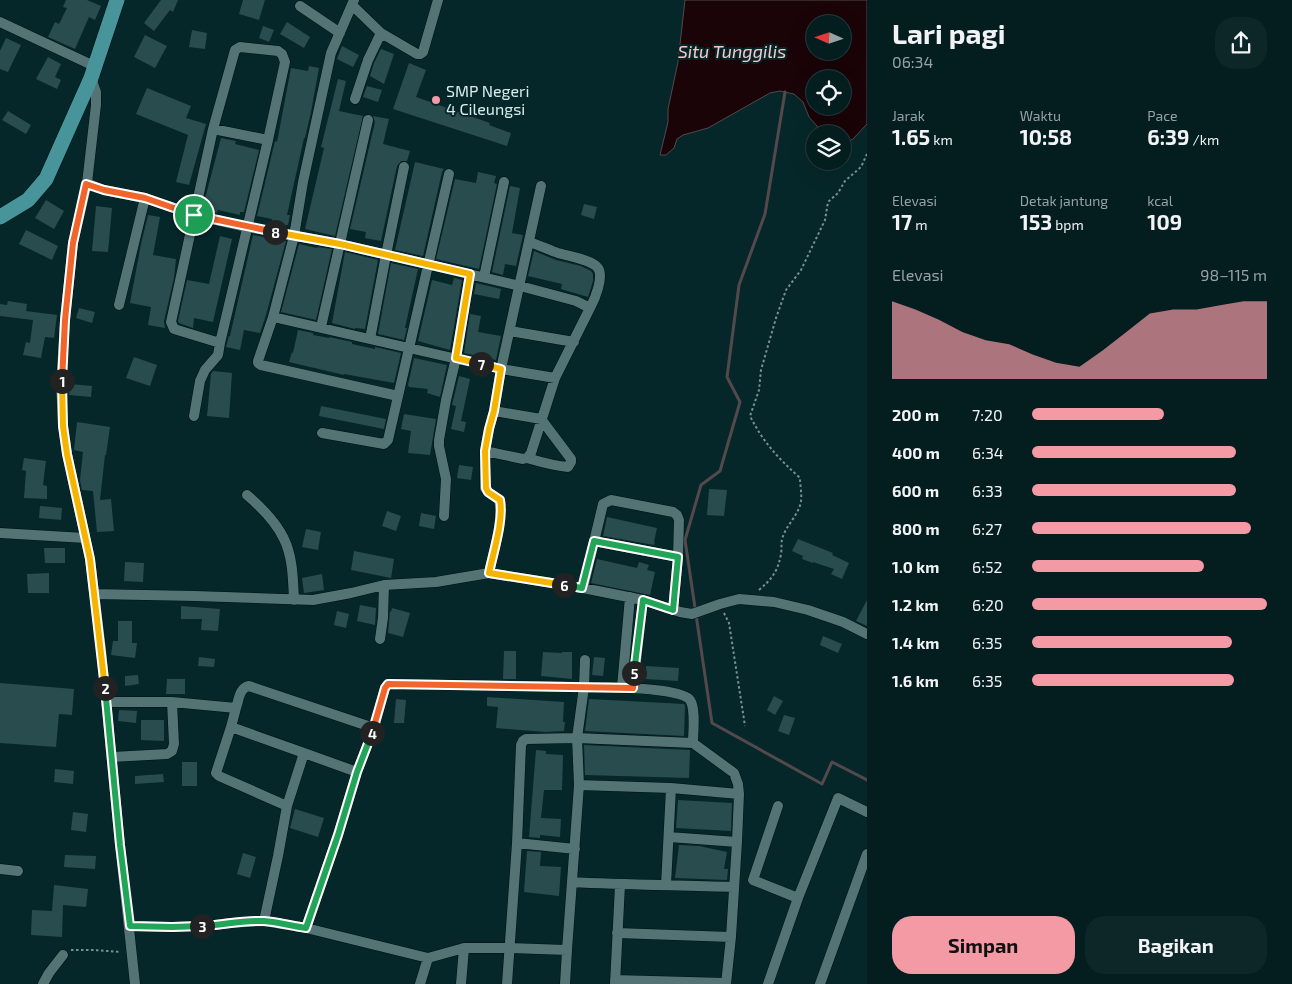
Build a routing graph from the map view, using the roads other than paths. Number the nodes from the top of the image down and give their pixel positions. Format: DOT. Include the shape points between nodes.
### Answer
graph roads {
  1 [pos="117,0"];
  2 [pos="438,0"];
  3 [pos="353,2"];
  4 [pos="300,6"];
  5 [pos="0,22"];
  6 [pos="340,33"];
  7 [pos="381,33"];
  8 [pos="93,72"];
  9 [pos="354,100"];
  10 [pos="368,120"];
  11 [pos="213,129"];
  12 [pos="268,140"];
  13 [pos="404,167"];
  14 [pos="449,174"];
  15 [pos="504,182"];
  16 [pos="86,184"];
  17 [pos="541,186"];
  18 [pos="145,198"];
  19 [pos="194,215"];
  20 [pos="0,217"];
  21 [pos="247,227"];
  22 [pos="294,236"];
  23 [pos="529,242"];
  24 [pos="340,244"];
  25 [pos="386,254"];
  26 [pos="429,264"];
  27 [pos="470,274"];
  28 [pos="484,277"];
  29 [pos="520,286"];
  30 [pos="119,305"];
  31 [pos="590,308"];
  32 [pos="273,317"];
  33 [pos="321,327"];
  34 [pos="510,331"];
  35 [pos="370,339"];
  36 [pos="574,342"];
  37 [pos="220,343"];
  38 [pos="409,348"];
  39 [pos="456,358"];
  40 [pos="501,369"];
  41 [pos="555,378"];
  42 [pos="398,396"];
  43 [pos="494,411"];
  44 [pos="194,416"];
  45 [pos="541,419"];
  46 [pos="322,433"];
  47 [pos="485,451"];
  48 [pos="527,458"];
  49 [pos="247,495"];
  50 [pos="444,516"];
  51 [pos="0,533"];
  52 [pos="85,538"];
  53 [pos="594,541"];
  54 [pos="678,557"];
  55 [pos="489,573"];
  56 [pos="384,585"];
  57 [pos="582,588"];
  58 [pos="94,594"];
  59 [pos="630,597"];
  60 [pos="294,600"];
  61 [pos="643,600"];
  62 [pos="673,610"];
  63 [pos="867,634"];
  64 [pos="380,639"];
  65 [pos="585,660"];
  66 [pos="584,688"];
  67 [pos="627,688"];
  68 [pos="106,702"];
  69 [pos="172,702"];
  70 [pos="236,708"];
  71 [pos="231,727"];
  72 [pos="374,728"];
  73 [pos="577,738"];
  74 [pos="693,743"];
  75 [pos="304,753"];
  76 [pos="112,756"];
  77 [pos="357,772"];
  78 [pos="579,786"];
  79 [pos="672,788"];
  80 [pos="738,794"];
  81 [pos="287,806"];
  82 [pos="778,806"];
  83 [pos="867,812"];
  84 [pos="669,837"];
  85 [pos="737,842"];
  86 [pos="517,844"];
  87 [pos="575,848"];
  88 [pos="867,854"];
  89 [pos="0,869"];
  90 [pos="18,871"];
  91 [pos="572,882"];
  92 [pos="620,885"];
  93 [pos="666,885"];
  94 [pos="733,887"];
  95 [pos="798,898"];
  96 [pos="264,921"];
  97 [pos="130,926"];
  98 [pos="306,928"];
  99 [pos="617,934"];
  100 [pos="731,937"];
  101 [pos="464,948"];
  102 [pos="510,948"];
  103 [pos="567,950"];
  104 [pos="63,955"];
  105 [pos="428,958"];
  106 [pos="615,982"];
  107 [pos="44,984"];
  108 [pos="135,984"];
  109 [pos="420,984"];
  110 [pos="461,984"];
  111 [pos="507,984"];
  112 [pos="565,984"];
  113 [pos="726,984"];
  114 [pos="768,984"];
  115 [pos="820,984"];
  1 -- 8 [label="main road"];
  2 -- 7 [label="street" via="420,54"];
  3 -- 6 [label="street"];
  3 -- 7 [label="street"];
  4 -- 6 [label="street"];
  5 -- 8 [label="street"];
  6 -- 22 [label="street" via="331,53"];
  7 -- 9 [label="street"];
  8 -- 16 [label="street" via="96,105"];
  8 -- 20 [label="main road" via="46,180 28,200"];
  10 -- 24 [label="street"];
  11 -- 12 [label="street"];
  11 -- 12 [label="street" via="235,50 240,47 278,51 285,62"];
  11 -- 19 [label="street"];
  12 -- 21 [label="street"];
  13 -- 25 [label="street"];
  14 -- 26 [label="street"];
  15 -- 28 [label="street"];
  16 -- 18 [label="street"];
  16 -- 52 [label="street" via="73,243 62,385 67,454"];
  17 -- 23 [label="street"];
  18 -- 19 [label="street"];
  18 -- 30 [label="street"];
  19 -- 21 [label="street"];
  19 -- 37 [label="street" via="171,326"];
  21 -- 22 [label="street"];
  21 -- 37 [label="street"];
  22 -- 24 [label="street"];
  22 -- 32 [label="street"];
  23 -- 29 [label="street"];
  23 -- 31 [label="street" via="598,268 596,296"];
  24 -- 25 [label="street"];
  24 -- 33 [label="street"];
  25 -- 26 [label="street"];
  25 -- 35 [label="street"];
  26 -- 27 [label="street"];
  26 -- 38 [label="street"];
  27 -- 28 [label="street"];
  27 -- 39 [label="street"];
  28 -- 29 [label="street"];
  29 -- 31 [label="street"];
  29 -- 34 [label="street"];
  31 -- 36 [label="street"];
  32 -- 33 [label="street"];
  32 -- 42 [label="street" via="258,363"];
  33 -- 35 [label="street"];
  34 -- 36 [label="street"];
  34 -- 40 [label="street"];
  35 -- 38 [label="street"];
  36 -- 41 [label="street"];
  37 -- 44 [label="street" via="218,355 200,381"];
  38 -- 39 [label="street"];
  38 -- 42 [label="street"];
  39 -- 40 [label="street"];
  39 -- 50 [label="street" via="439,446 446,479"];
  40 -- 41 [label="street"];
  40 -- 43 [label="street"];
  41 -- 45 [label="street"];
  42 -- 46 [label="street" via="388,440 384,444"];
  43 -- 45 [label="street"];
  43 -- 47 [label="street"];
  45 -- 48 [label="street"];
  45 -- 48 [label="street" via="571,462 564,467"];
  47 -- 48 [label="street"];
  47 -- 55 [label="street" via="486,488 500,500 501,505"];
  49 -- 60 [label="street" via="266,513 285,540 293,576"];
  51 -- 52 [label="street"];
  52 -- 58 [label="street"];
  53 -- 54 [label="street"];
  53 -- 54 [label="street" via="603,504 611,500 628,503 677,515"];
  53 -- 57 [label="street"];
  54 -- 62 [label="street"];
  55 -- 56 [label="street" via="436,582"];
  55 -- 57 [label="street"];
  56 -- 60 [label="street" via="313,600"];
  56 -- 64 [label="street"];
  57 -- 59 [label="street"];
  58 -- 60 [label="street"];
  58 -- 68 [label="street"];
  59 -- 61 [label="street"];
  59 -- 67 [label="street"];
  61 -- 62 [label="street"];
  61 -- 67 [label="street"];
  62 -- 63 [label="street" via="692,614 739,600 774,602 843,622"];
  65 -- 66 [label="street"];
  66 -- 67 [label="street"];
  66 -- 72 [label="street" via="388,684"];
  66 -- 73 [label="street"];
  67 -- 74 [label="street" via="678,694 690,699 693,706"];
  68 -- 69 [label="street"];
  68 -- 76 [label="street"];
  69 -- 70 [label="street"];
  69 -- 76 [label="street" via="172,751"];
  70 -- 71 [label="street"];
  70 -- 72 [label="street" via="241,690 249,686"];
  71 -- 75 [label="street"];
  71 -- 81 [label="street" via="216,772"];
  72 -- 77 [label="street"];
  73 -- 74 [label="street"];
  73 -- 78 [label="street"];
  73 -- 86 [label="street" via="523,741"];
  74 -- 80 [label="street" via="734,773"];
  75 -- 77 [label="street"];
  75 -- 81 [label="street"];
  76 -- 97 [label="street"];
  77 -- 98 [label="street"];
  78 -- 79 [label="street"];
  78 -- 87 [label="street"];
  79 -- 80 [label="street"];
  79 -- 84 [label="street"];
  80 -- 85 [label="street"];
  81 -- 96 [label="street"];
  82 -- 95 [label="street" via="753,880"];
  83 -- 95 [label="street" via="838,798"];
  84 -- 85 [label="street"];
  84 -- 93 [label="street"];
  85 -- 94 [label="street"];
  86 -- 87 [label="street"];
  86 -- 102 [label="street"];
  87 -- 91 [label="street"];
  88 -- 115 [label="street"];
  89 -- 90 [label="street"];
  91 -- 92 [label="street"];
  91 -- 103 [label="street"];
  92 -- 93 [label="street"];
  92 -- 99 [label="street"];
  93 -- 94 [label="street"];
  94 -- 100 [label="street"];
  95 -- 114 [label="street"];
  96 -- 97 [label="street" via="206,926"];
  96 -- 98 [label="street"];
  97 -- 108 [label="street"];
  98 -- 105 [label="street"];
  99 -- 100 [label="street"];
  99 -- 106 [label="street"];
  100 -- 113 [label="street"];
  101 -- 102 [label="street"];
  101 -- 105 [label="street"];
  101 -- 110 [label="street"];
  102 -- 103 [label="street"];
  102 -- 111 [label="street"];
  103 -- 112 [label="street"];
  104 -- 107 [label="street"];
  105 -- 109 [label="street"];
  106 -- 113 [label="street"];
}
